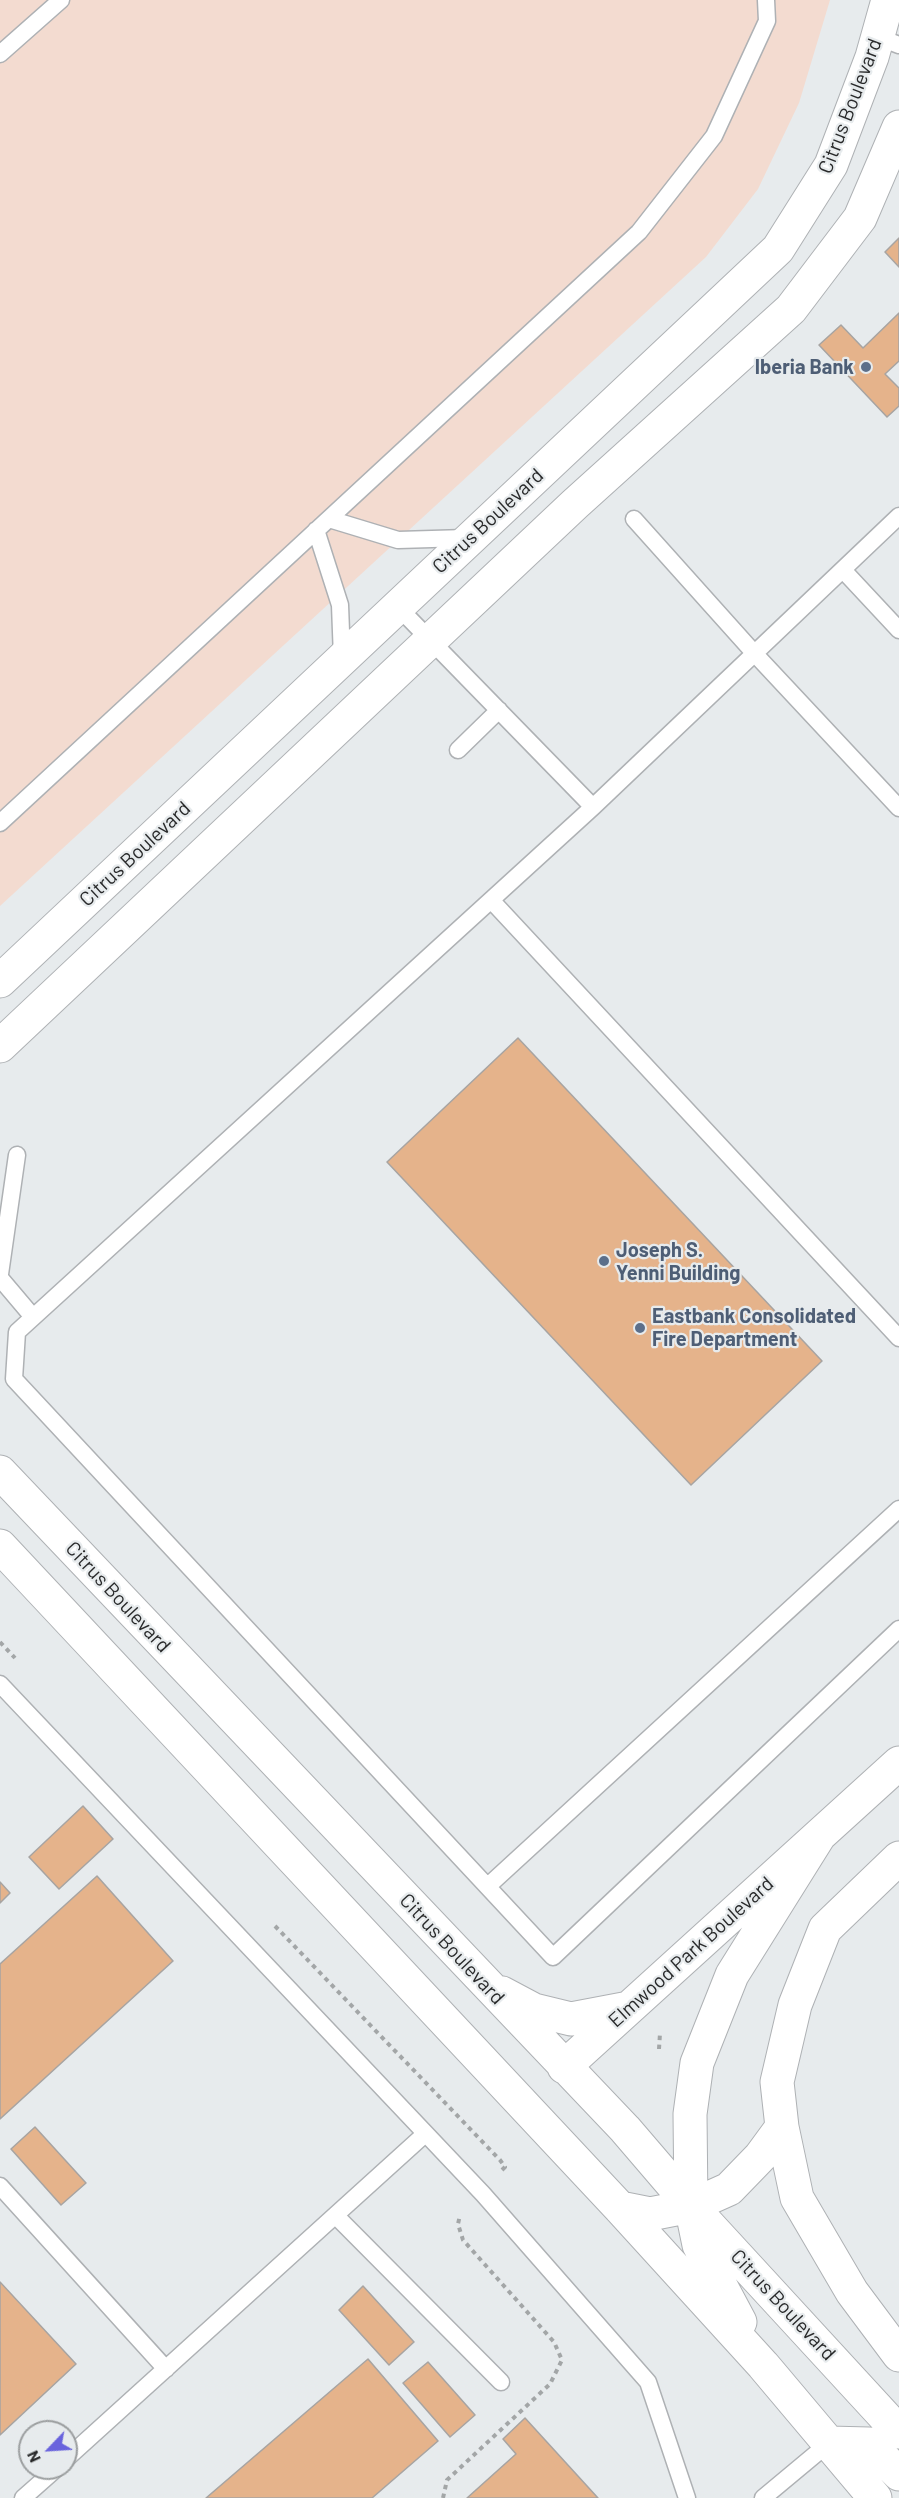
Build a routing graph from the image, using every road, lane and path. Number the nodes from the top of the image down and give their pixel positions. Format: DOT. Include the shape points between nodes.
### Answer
graph roads {
  1 [pos="61,0"];
  2 [pos="766,0"];
  3 [pos="888,0"];
  4 [pos="888,41"];
  5 [pos="0,54"];
  6 [pos="899,127"];
  7 [pos="899,516"];
  8 [pos="329,519"];
  9 [pos="634,519"];
  10 [pos="316,530"];
  11 [pos="470,538"];
  12 [pos="843,570"];
  13 [pos="397,606"];
  14 [pos="899,630"];
  15 [pos="432,640"];
  16 [pos="755,654"];
  17 [pos="342,658"];
  18 [pos="499,710"];
  19 [pos="458,750"];
  20 [pos="593,807"];
  21 [pos="899,808"];
  22 [pos="0,823"];
  23 [pos="491,900"];
  24 [pos="0,981"];
  25 [pos="0,1046"];
  26 [pos="17,1155"];
  27 [pos="0,1276"];
  28 [pos="33,1317"];
  29 [pos="899,1338"];
  30 [pos="0,1472"];
  31 [pos="899,1509"];
  32 [pos="0,1546"];
  33 [pos="899,1629"];
  34 [pos="0,1684"];
  35 [pos="899,1763"];
  36 [pos="819,1836"];
  37 [pos="899,1858"];
  38 [pos="488,1886"];
  39 [pos="485,1984"];
  40 [pos="630,2008"];
  41 [pos="564,2067"];
  42 [pos="782,2127"];
  43 [pos="425,2134"];
  44 [pos="0,2186"];
  45 [pos="692,2206"];
  46 [pos="620,2208"];
  47 [pos="336,2216"];
  48 [pos="899,2355"];
  49 [pos="763,2365"];
  50 [pos="166,2369"];
  51 [pos="501,2382"];
  52 [pos="899,2432"];
  53 [pos="829,2443"];
  54 [pos="78,2448"];
  55 [pos="899,2474"];
  56 [pos="44,2480"];
  57 [pos="24,2498"];
  58 [pos="687,2498"];
  59 [pos="763,2498"];
  60 [pos="874,2498"];
  1 -- 5 [label="lane"];
  2 -- 8 [label="lane" via="767,21 714,136 639,232"];
  3 -- 4 [label="street, Citrus Boulevard"];
  4 -- 11 [label="street, Citrus Boulevard" via="831,165 778,249"];
  6 -- 15 [label="street" via="860,218 791,309 575,504"];
  7 -- 12 [label="lane"];
  8 -- 10 [label="lane"];
  8 -- 11 [label="lane" via="398,540"];
  9 -- 16 [label="lane"];
  10 -- 17 [label="lane" via="340,605"];
  10 -- 22 [label="lane"];
  11 -- 13 [label="street, Citrus Boulevard"];
  12 -- 14 [label="lane"];
  12 -- 16 [label="lane"];
  13 -- 15 [label="lane"];
  13 -- 17 [label="street, Citrus Boulevard"];
  15 -- 18 [label="lane"];
  15 -- 25 [label="street"];
  16 -- 20 [label="lane"];
  16 -- 21 [label="lane"];
  17 -- 24 [label="street, Citrus Boulevard"];
  18 -- 19 [label="lane"];
  18 -- 20 [label="lane"];
  20 -- 23 [label="lane"];
  23 -- 28 [label="lane"];
  23 -- 29 [label="lane"];
  26 -- 27 [label="lane"];
  27 -- 28 [label="lane"];
  28 -- 38 [label="lane" via="17,1332 14,1379"];
  30 -- 39 [label="street, Citrus Boulevard"];
  31 -- 38 [label="lane"];
  32 -- 46 [label="street"];
  33 -- 38 [label="lane" via="554,1957"];
  34 -- 43 [label="lane"];
  35 -- 36 [label="street, Elmwood Park Boulevard"];
  36 -- 40 [label="street, Elmwood Park Boulevard"];
  36 -- 45 [label="street, Elmwood Park Boulevard" via="732,1975 697,2063 690,2114"];
  37 -- 42 [label="street" via="825,1929 795,2005 777,2082"];
  39 -- 40 [label="street" via="534,2010 571,2019"];
  39 -- 41 [label="street, Citrus Boulevard"];
  40 -- 41 [label="street, Elmwood Park Boulevard"];
  41 -- 45 [label="street, Citrus Boulevard"];
  42 -- 45 [label="street" via="729,2189"];
  42 -- 48 [label="street" via="797,2198 852,2292"];
  43 -- 47 [label="lane"];
  43 -- 58 [label="lane" via="483,2193 648,2382"];
  44 -- 50 [label="lane"];
  45 -- 46 [label="street" via="650,2214"];
  45 -- 49 [label="street, Elmwood Park Boulevard" via="699,2245"];
  45 -- 52 [label="street, Citrus Boulevard"];
  46 -- 49 [label="street"];
  47 -- 50 [label="lane"];
  47 -- 51 [label="lane"];
  49 -- 53 [label="street"];
  50 -- 54 [label="lane"];
  53 -- 55 [label="street" via="869,2444"];
  53 -- 59 [label="lane"];
  53 -- 60 [label="street"];
  56 -- 57 [label="lane"];
}
